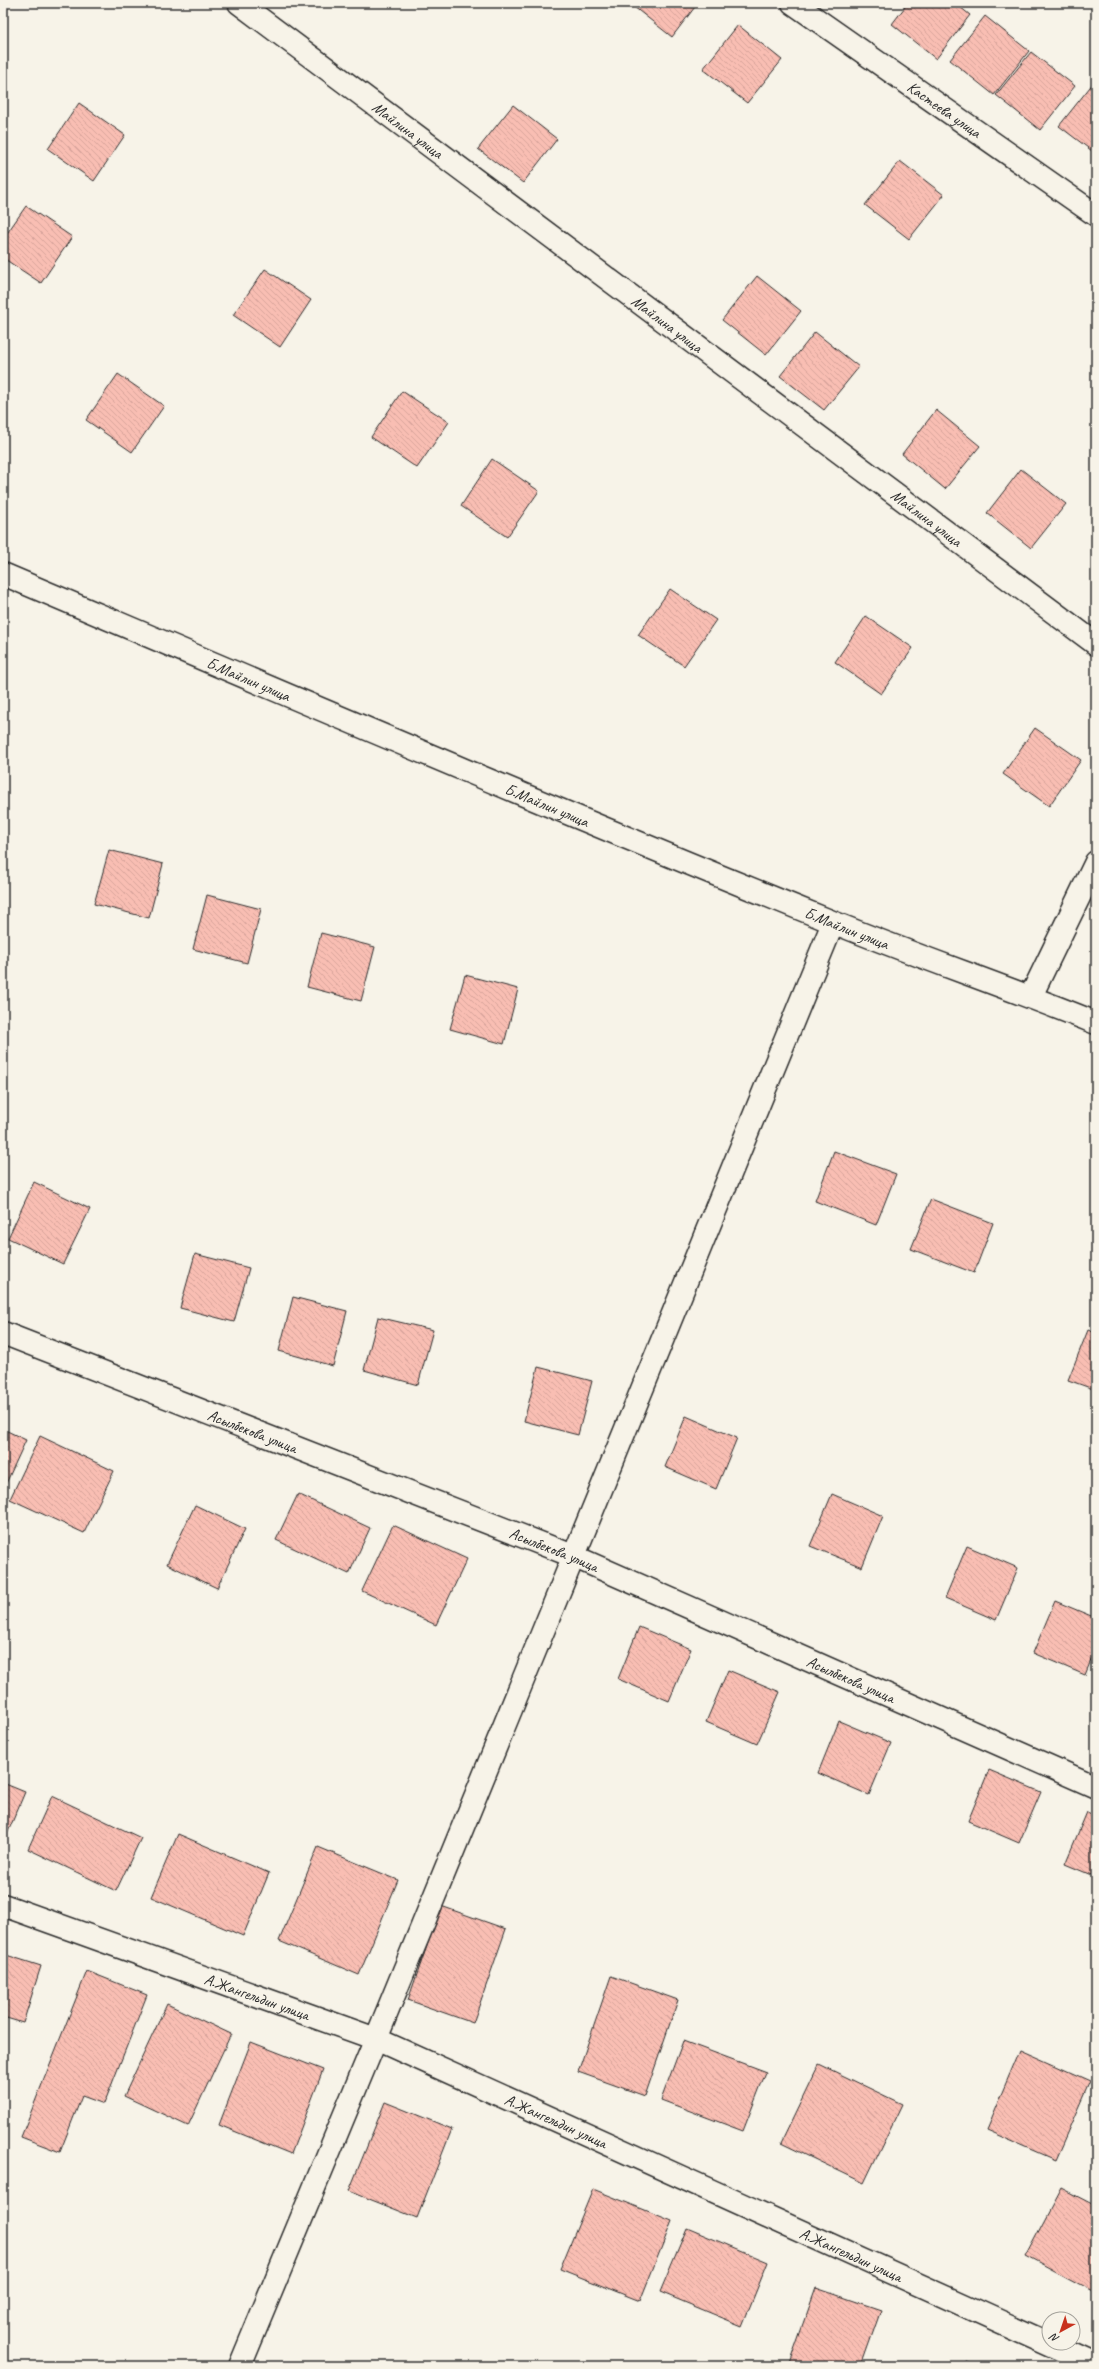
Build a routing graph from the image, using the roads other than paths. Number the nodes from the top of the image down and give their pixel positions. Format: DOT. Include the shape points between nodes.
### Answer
graph roads {
  1 [pos="239,3"];
  2 [pos="793,3"];
  3 [pos="1096,215"];
  4 [pos="3,574"];
  5 [pos="1096,644"];
  6 [pos="1096,862"];
  7 [pos="833,923"];
  8 [pos="1031,996"];
  9 [pos="1096,1024"];
  10 [pos="3,1332"];
  11 [pos="573,1556"];
  12 [pos="1096,1787"];
  13 [pos="3,1906"];
  14 [pos="376,2039"];
  15 [pos="1096,2365"];
  16 [pos="240,2366"];
  1 -- 5 [label="street, Майлина улица"];
  2 -- 3 [label="street, Кастеева улица"];
  4 -- 7 [label="street, Б.Майлин улица"];
  6 -- 8 [label="street"];
  7 -- 8 [label="street, Б.Майлин улица"];
  7 -- 11 [label="street"];
  8 -- 9 [label="street, Б.Майлин улица"];
  10 -- 11 [label="street, Асылбекова улица"];
  11 -- 12 [label="street, Асылбекова улица"];
  11 -- 14 [label="street"];
  13 -- 14 [label="street, А.Жангельдин улица"];
  14 -- 15 [label="street, А.Жангельдин улица"];
  14 -- 16 [label="street"];
}
